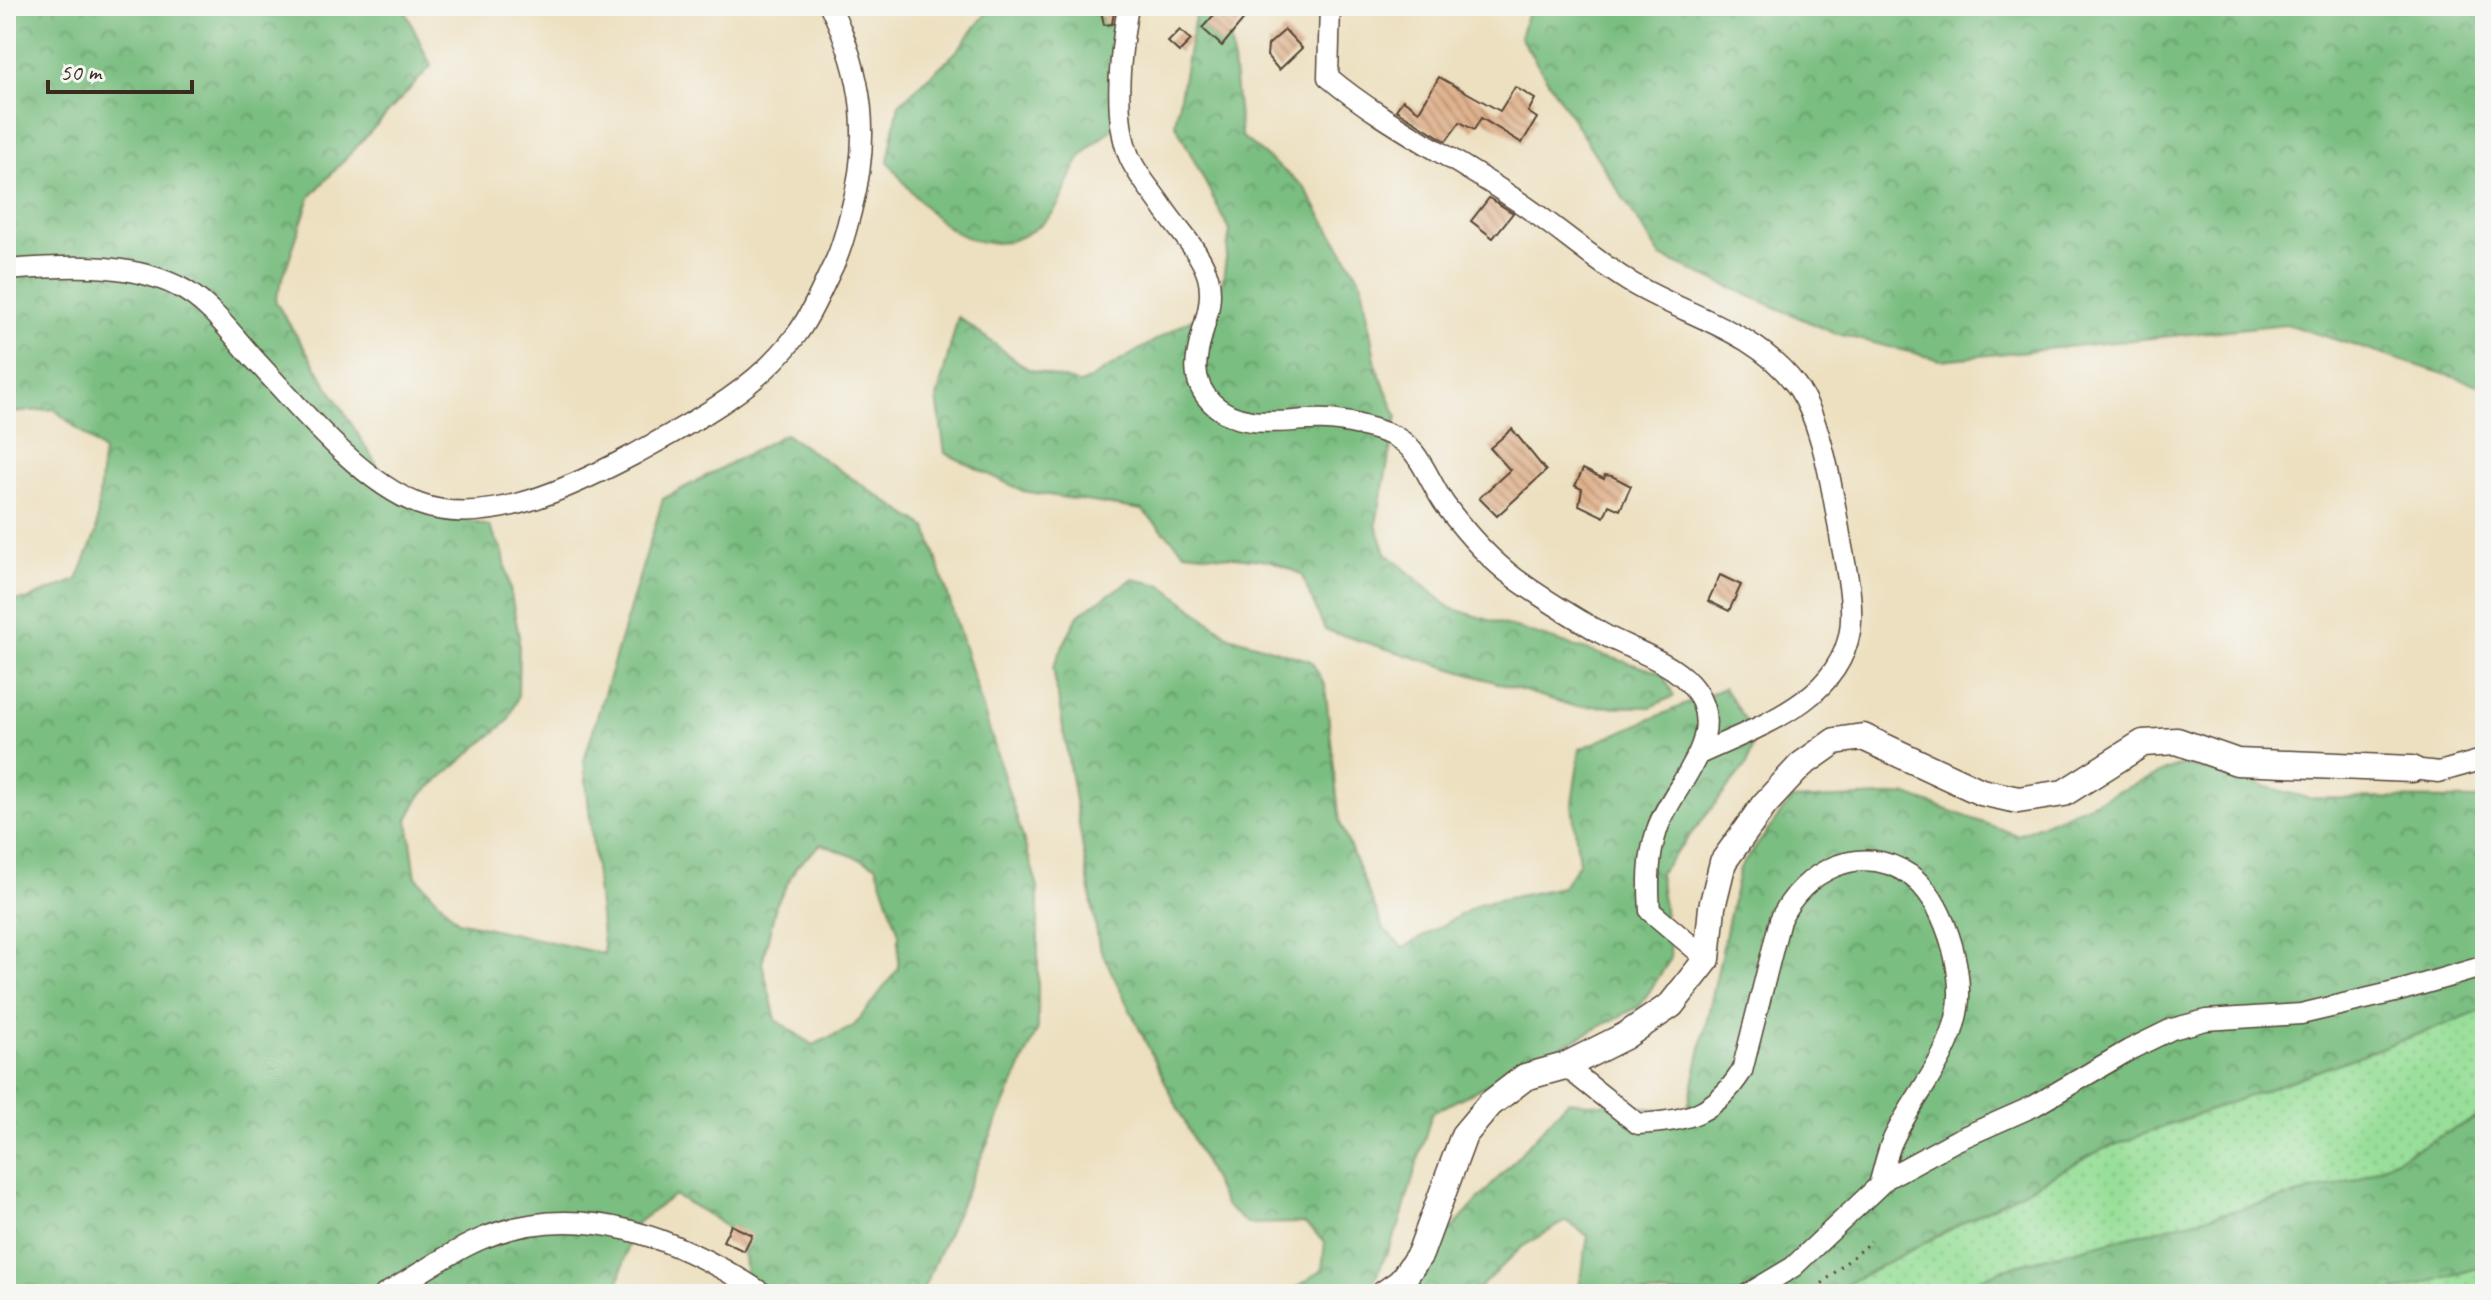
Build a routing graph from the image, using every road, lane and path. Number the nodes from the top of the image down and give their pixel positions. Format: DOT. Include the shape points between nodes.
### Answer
graph roads {
  1 [pos="830,6"];
  2 [pos="1128,6"];
  3 [pos="1330,6"];
  4 [pos="6,270"];
  5 [pos="1697,755"];
  6 [pos="2485,759"];
  7 [pos="2412,769"];
  8 [pos="1707,959"];
  9 [pos="2485,966"];
  10 [pos="1565,1066"];
  11 [pos="1879,1185"];
  12 [pos="1871,1241"];
  13 [pos="385,1294"];
  14 [pos="764,1294"];
  15 [pos="1384,1294"];
  16 [pos="1748,1294"];
  17 [pos="1810,1294"];
  1 -- 4 [label="street" via="855,70 863,122 862,168 840,253 798,333 755,380 697,420 611,466 533,498 474,511 418,504 367,472 324,434 203,304 178,286 105,269"];
  2 -- 5 [label="street" via="1120,101 1129,155 1208,277 1210,296 1194,363 1203,391 1229,416 1259,422 1329,420 1392,434 1415,452 1444,503 1478,545 1515,578 1603,634 1653,656 1680,677 1701,700 1707,720"];
  3 -- 5 [label="street" via="1328,77 1364,107 1511,196 1628,280 1748,342 1797,386 1827,462 1849,588 1850,631 1839,663 1801,704"];
  5 -- 8 [label="street" via="1658,827 1647,871 1650,911"];
  6 -- 7 [label="street" via="2439,772"];
  7 -- 8 [label="street" via="2237,762 2177,741 2143,743 2064,793 2018,800 1981,792 1863,737 1835,741 1801,765 1723,862"];
  8 -- 10 [label="street" via="1671,1005"];
  9 -- 11 [label="street" via="2301,1014 2206,1020 2172,1029"];
  10 -- 11 [label="street" via="1638,1124 1677,1122 1707,1110 1729,1092 1742,1071 1789,902 1811,879 1841,863 1872,861 1910,875 1946,927 1956,957 1958,1008 1941,1061 1891,1144"];
  10 -- 15 [label="street" via="1525,1077 1490,1104 1464,1135 1420,1254 1401,1282"];
  11 -- 16 [label="street" via="1793,1267"];
  12 -- 17 [label="path"];
  13 -- 14 [label="street" via="483,1238 532,1224 603,1222 650,1235"];
}
